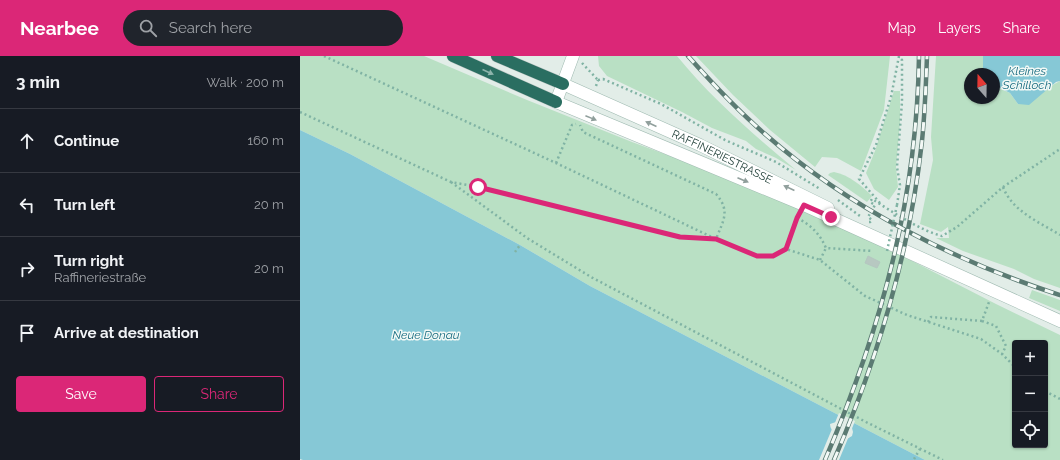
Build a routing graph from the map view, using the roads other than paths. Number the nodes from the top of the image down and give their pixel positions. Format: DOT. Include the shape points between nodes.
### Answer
graph roads {
  1 [pos="453,56"];
  2 [pos="497,56"];
  3 [pos="577,58"];
  4 [pos="563,84"];
  5 [pos="556,102"];
  6 [pos="877,238"];
  7 [pos="1060,321"];
  1 -- 5 [label="highway, one-way"];
  2 -- 4 [label="highway"];
  3 -- 4 [label="main road"];
  4 -- 5 [label="main road"];
  6 -- 4 [label="main road, RAFFINERIESTRASSE, one-way" via="824,205 700,145"];
  5 -- 6 [label="main road, RAFFINERIESTRASSE, one-way"];
  6 -- 7 [label="main road, RAFFINERIESTRASSE"];
}
